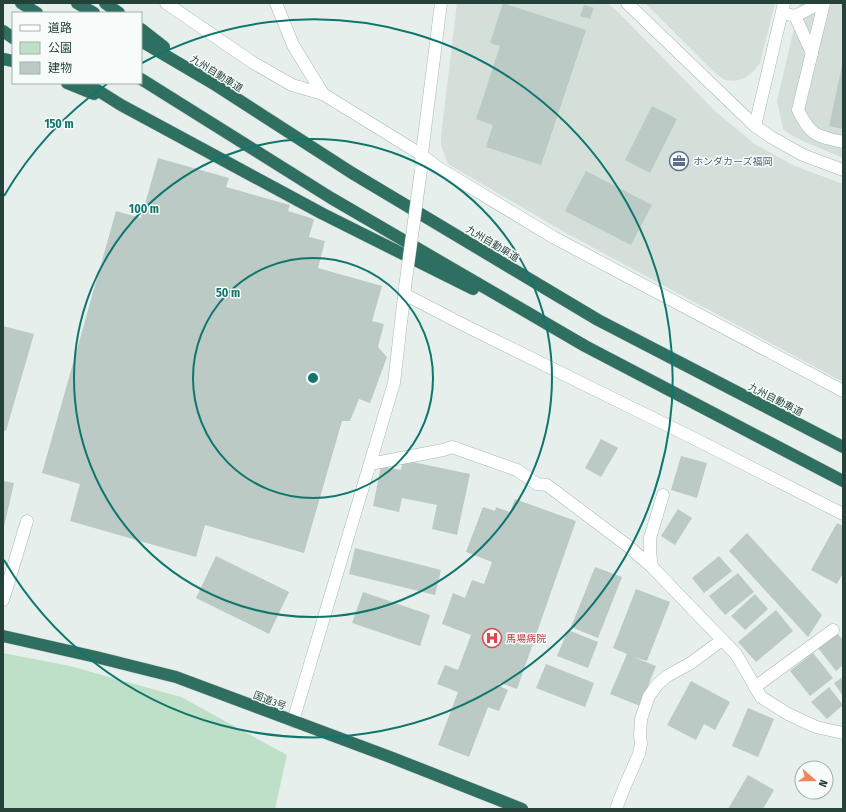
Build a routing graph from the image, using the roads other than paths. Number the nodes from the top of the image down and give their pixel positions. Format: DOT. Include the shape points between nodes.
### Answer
graph roads {
  1 [pos="21,3"];
  2 [pos="77,3"];
  3 [pos="105,3"];
  4 [pos="166,3"];
  5 [pos="276,3"];
  6 [pos="441,3"];
  7 [pos="627,3"];
  8 [pos="820,3"];
  9 [pos="824,3"];
  10 [pos="783,8"];
  11 [pos="35,12"];
  12 [pos="92,12"];
  13 [pos="118,12"];
  14 [pos="794,16"];
  15 [pos="3,31"];
  16 [pos="142,31"];
  17 [pos="12,37"];
  18 [pos="142,42"];
  19 [pos="812,53"];
  20 [pos="142,80"];
  21 [pos="69,84"];
  22 [pos="88,84"];
  23 [pos="214,84"];
  24 [pos="323,94"];
  25 [pos="121,105"];
  26 [pos="755,126"];
  27 [pos="843,142"];
  28 [pos="422,155"];
  29 [pos="843,170"];
  30 [pos="405,290"];
  31 [pos="585,346"];
  32 [pos="843,391"];
  33 [pos="843,448"];
  34 [pos="370,464"];
  35 [pos="843,481"];
  36 [pos="663,495"];
  37 [pos="843,514"];
  38 [pos="27,521"];
  39 [pos="652,567"];
  40 [pos="3,600"];
  41 [pos="833,630"];
  42 [pos="3,636"];
  43 [pos="722,640"];
  44 [pos="755,688"];
  45 [pos="292,721"];
  46 [pos="842,731"];
  47 [pos="522,809"];
  48 [pos="616,809"];
  1 -- 11 [label="highway"];
  2 -- 12 [label="highway"];
  3 -- 13 [label="highway"];
  4 -- 24 [label="street" via="252,62 292,85"];
  5 -- 24 [label="street" via="293,45"];
  6 -- 28 [label="street"];
  7 -- 26 [label="street"];
  8 -- 14 [label="street"];
  9 -- 19 [label="street"];
  10 -- 14 [label="street"];
  10 -- 26 [label="street"];
  14 -- 19 [label="street"];
  15 -- 17 [label="highway"];
  16 -- 23 [label="highway"];
  18 -- 23 [label="highway, 九州自動車道"];
  19 -- 27 [label="street" via="798,110 806,125 819,137"];
  20 -- 31 [label="highway" via="331,198"];
  21 -- 25 [label="highway"];
  22 -- 25 [label="highway"];
  23 -- 33 [label="highway, 九州自動車道" via="352,173 598,320"];
  24 -- 28 [label="street"];
  25 -- 31 [label="highway" via="323,214"];
  26 -- 29 [label="street" via="803,155"];
  28 -- 30 [label="street, bridge"];
  28 -- 32 [label="street" via="437,167 553,237"];
  30 -- 34 [label="street" via="394,383"];
  30 -- 37 [label="street" via="466,326"];
  31 -- 35 [label="highway"];
  34 -- 39 [label="street" via="452,447 517,470 537,484 547,485"];
  34 -- 45 [label="street"];
  36 -- 39 [label="street" via="650,538"];
  38 -- 40 [label="street"];
  39 -- 43 [label="street"];
  41 -- 44 [label="street"];
  42 -- 45 [label="highway, 国道3号" via="176,677"];
  43 -- 44 [label="street" via="736,654"];
  43 -- 48 [label="street" via="691,663 667,676 648,696 641,718 639,754"];
  44 -- 46 [label="street" via="761,697 788,714 816,727"];
  45 -- 47 [label="highway, 国道3号"];
}
